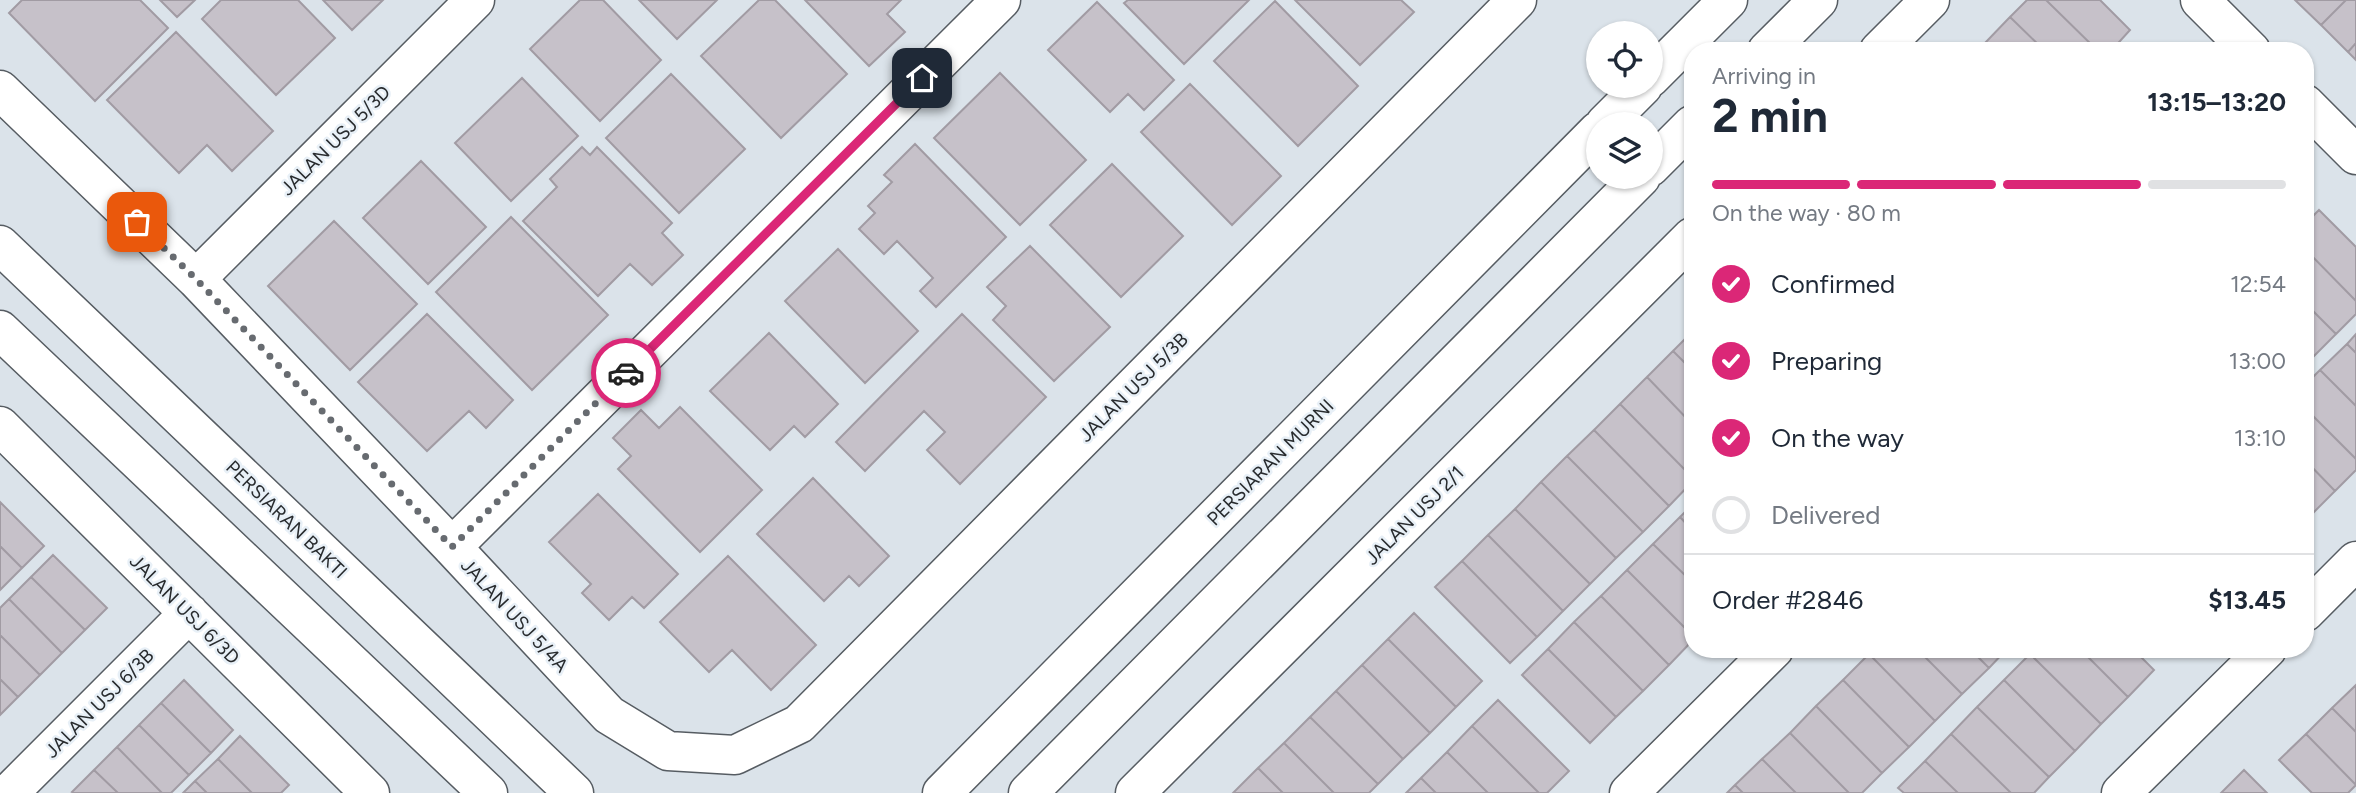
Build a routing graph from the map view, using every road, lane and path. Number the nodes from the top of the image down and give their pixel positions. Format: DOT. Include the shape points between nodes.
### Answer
graph roads {
  1 [pos="475,0"];
  2 [pos="1001,0"];
  3 [pos="1517,0"];
  4 [pos="1728,0"];
  5 [pos="1818,0"];
  6 [pos="1930,0"];
  7 [pos="2200,0"];
  8 [pos="1686,42"];
  9 [pos="1776,42"];
  10 [pos="1888,42"];
  11 [pos="2242,42"];
  12 [pos="1684,44"];
  13 [pos="1663,65"];
  14 [pos="0,90"];
  15 [pos="1631,98"];
  16 [pos="1617,112"];
  17 [pos="2314,118"];
  18 [pos="1684,133"];
  19 [pos="1586,143"];
  20 [pos="1663,154"];
  21 [pos="2356,155"];
  22 [pos="1629,189"];
  23 [pos="0,245"];
  24 [pos="1684,245"];
  25 [pos="196,279"];
  26 [pos="0,330"];
  27 [pos="0,426"];
  28 [pos="452,547"];
  29 [pos="2356,561"];
  30 [pos="2314,603"];
  31 [pos="189,613"];
  32 [pos="1765,658"];
  33 [pos="2258,658"];
  34 [pos="735,755"];
  35 [pos="953,782"];
  36 [pos="9,793"];
  37 [pos="370,793"];
  38 [pos="488,793"];
  39 [pos="574,793"];
  40 [pos="914,793"];
  41 [pos="1028,793"];
  42 [pos="1135,793"];
  43 [pos="1629,793"];
  44 [pos="2121,793"];
  1 -- 25 [label="street, JALAN USJ 5/3D"];
  2 -- 28 [label="street"];
  3 -- 34 [label="street, JALAN USJ 5/3B" via="799,724"];
  4 -- 8 [label="street"];
  5 -- 9 [label="street"];
  6 -- 10 [label="street"];
  7 -- 11 [label="street"];
  12 -- 13 [label="street"];
  14 -- 25 [label="street, JALAN USJ 5/4A"];
  15 -- 16 [label="street"];
  17 -- 21 [label="street"];
  18 -- 20 [label="street"];
  19 -- 35 [label="street, PERSIARAN MURNI"];
  22 -- 41 [label="street"];
  23 -- 39 [label="street, PERSIARAN BAKTI"];
  24 -- 42 [label="street, JALAN USJ 2/1"];
  25 -- 28 [label="street, JALAN USJ 5/4A"];
  26 -- 38 [label="street"];
  27 -- 31 [label="street, JALAN USJ 6/3D"];
  28 -- 34 [label="street, JALAN USJ 5/4A" via="608,715 668,751"];
  29 -- 30 [label="street"];
  31 -- 36 [label="street, JALAN USJ 6/3B"];
  31 -- 37 [label="street, JALAN USJ 6/3D"];
  32 -- 43 [label="street"];
  33 -- 44 [label="street"];
  35 -- 40 [label="street"];
}
